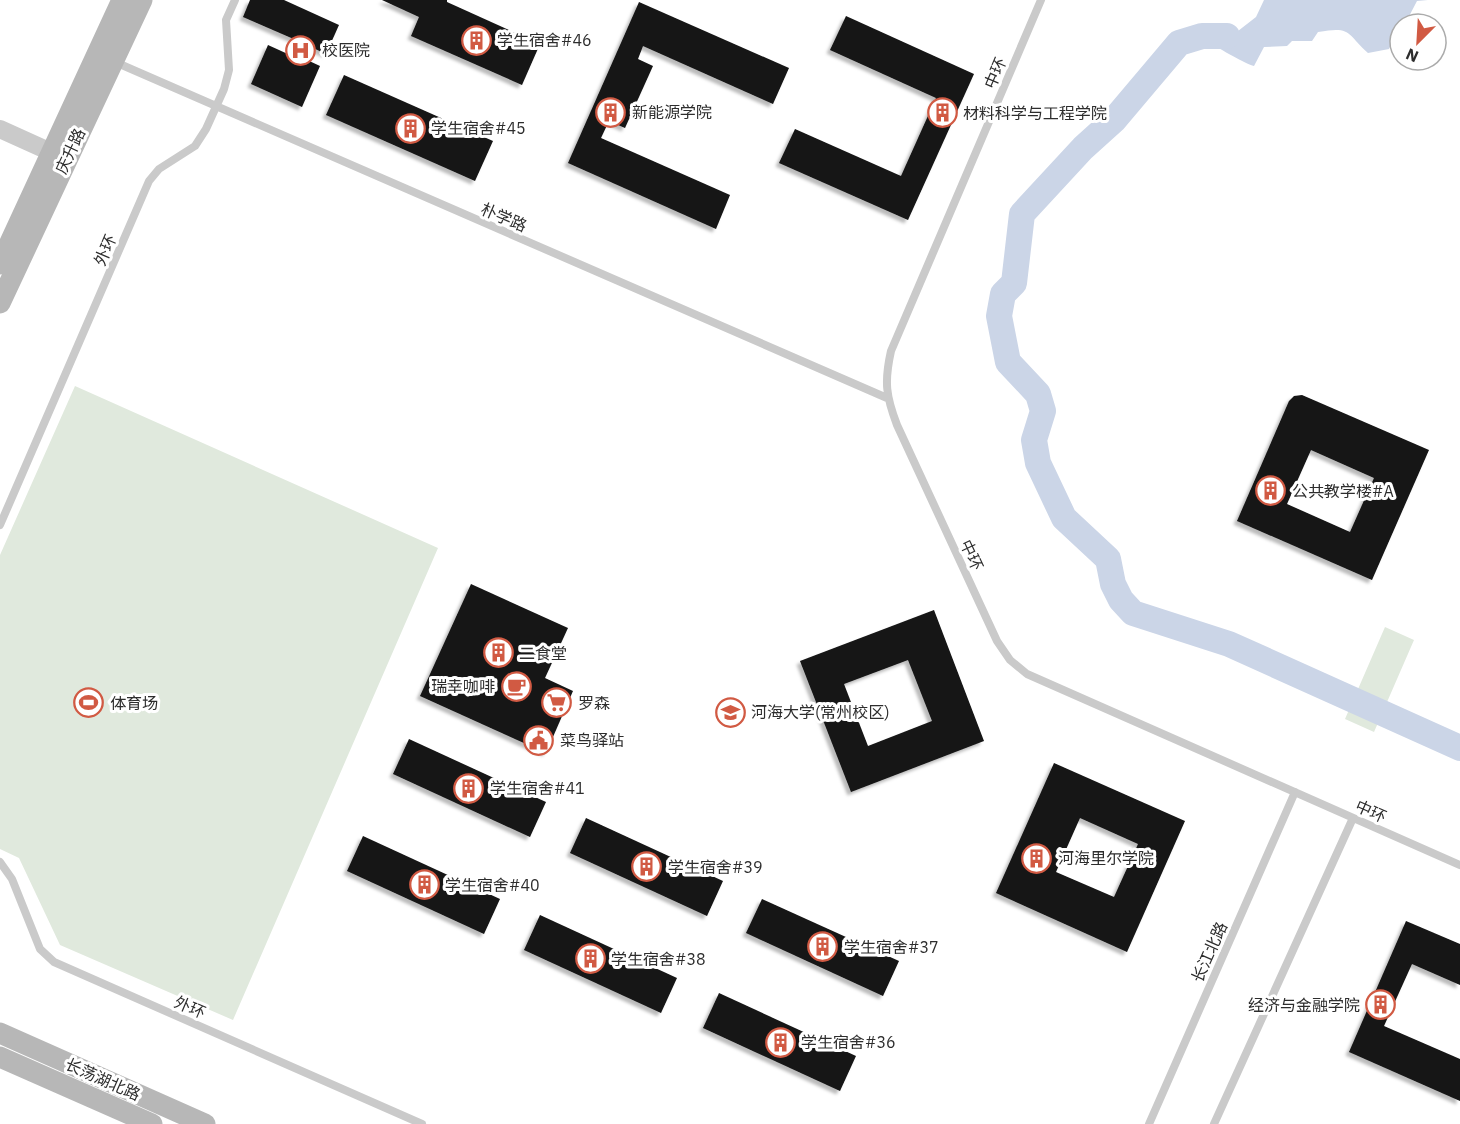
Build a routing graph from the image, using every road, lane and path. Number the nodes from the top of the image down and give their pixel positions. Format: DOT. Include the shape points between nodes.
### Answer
graph roads {
  1 [pos="122,0"];
  2 [pos="142,0"];
  3 [pos="235,0"];
  4 [pos="1041,0"];
  5 [pos="111,61"];
  6 [pos="216,108"];
  7 [pos="0,129"];
  8 [pos="60,154"];
  9 [pos="0,264"];
  10 [pos="0,303"];
  11 [pos="887,398"];
  12 [pos="0,525"];
  13 [pos="1295,792"];
  14 [pos="1353,818"];
  15 [pos="0,862"];
  16 [pos="1460,865"];
  17 [pos="0,1033"];
  18 [pos="0,1057"];
  19 [pos="152,1124"];
  20 [pos="205,1124"];
  21 [pos="422,1124"];
  22 [pos="1149,1124"];
  23 [pos="1214,1124"];
  1 -- 8 [label="main road, 庆升路"];
  2 -- 5 [label="main road, 庆升路"];
  3 -- 6 [label="lane, 外环" via="226,20 229,70"];
  4 -- 11 [label="lane, 中环" via="891,351 885,377"];
  5 -- 6 [label="lane, 朴学路"];
  5 -- 8 [label="main road, 庆升路"];
  6 -- 11 [label="lane, 朴学路"];
  6 -- 12 [label="lane, 外环" via="195,146 159,168 149,181"];
  7 -- 8 [label="street"];
  8 -- 9 [label="main road, 庆升路"];
  8 -- 10 [label="main road, 庆升路"];
  11 -- 13 [label="lane, 中环" via="988,621 1010,660 1027,674"];
  13 -- 14 [label="lane, 中环"];
  13 -- 22 [label="lane, 长江北路"];
  14 -- 16 [label="lane, 中环"];
  14 -- 23 [label="lane"];
  15 -- 21 [label="lane, 外环" via="12,879 40,949 54,962"];
  17 -- 20 [label="main road, 长荡湖北路"];
  18 -- 19 [label="main road, 长荡湖北路"];
}
